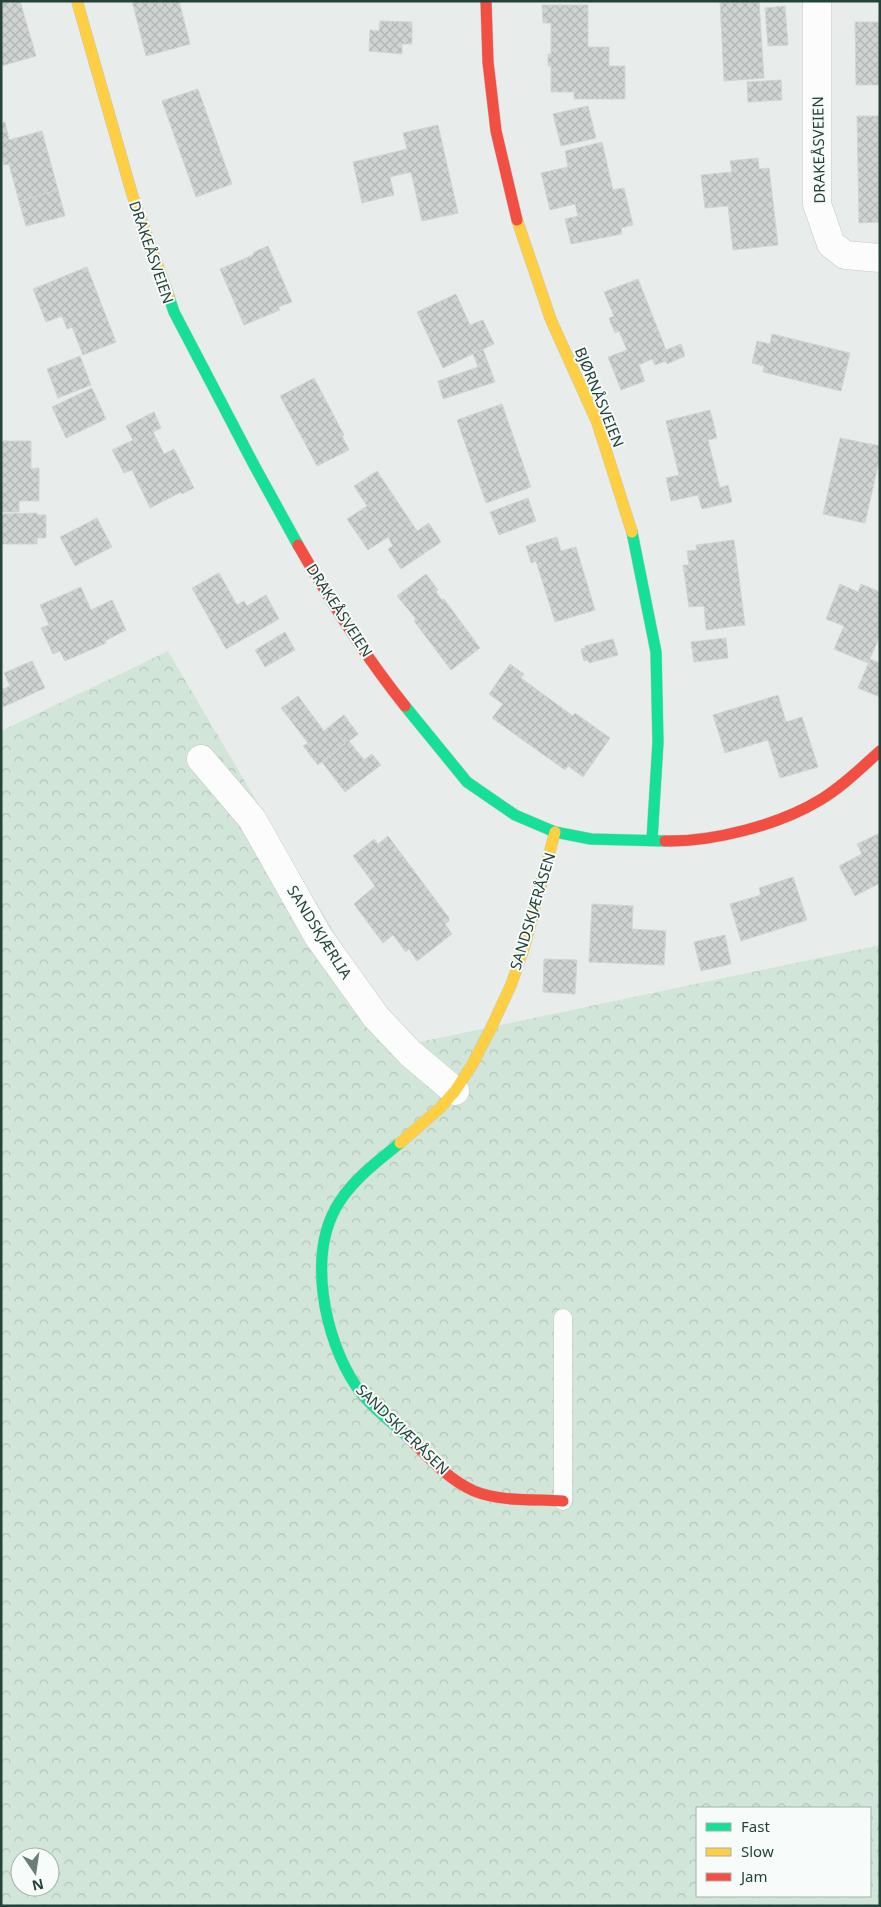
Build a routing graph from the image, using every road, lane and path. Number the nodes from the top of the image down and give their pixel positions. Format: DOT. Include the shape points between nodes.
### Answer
graph roads {
  1 [pos="77,1"];
  2 [pos="486,1"];
  3 [pos="817,1"];
  4 [pos="880,258"];
  5 [pos="880,751"];
  6 [pos="201,759"];
  7 [pos="555,832"];
  8 [pos="652,840"];
  9 [pos="455,1091"];
  10 [pos="563,1318"];
  11 [pos="563,1501"];
  1 -- 7 [label="street, DRAKEÅSVEIEN" via="132,194 174,312 318,578 388,685 467,782 515,815"];
  2 -- 8 [label="street, BJØRNÅSVEIEN" via="488,62 496,131 520,230 551,320 597,422 634,538 656,652 658,742"];
  3 -- 4 [label="street, DRAKEÅSVEIEN" via="817,204 832,244 845,255"];
  5 -- 8 [label="street, DRAKEÅSVEIEN" via="820,800 786,816 733,834 688,841"];
  6 -- 9 [label="street, SANDSKJÆRLIA" via="252,819 318,936 376,1018 410,1053"];
  7 -- 8 [label="street, DRAKEÅSVEIEN" via="591,839"];
  7 -- 9 [label="street, SANDSKJÆRÅSEN" via="523,952 478,1055"];
  9 -- 11 [label="street, SANDSKJÆRÅSEN" via="426,1122 372,1165 341,1199 329,1220 321,1258 331,1328 337,1350 357,1388 431,1459 460,1482 489,1495"];
  10 -- 11 [label="lane, SANDSKJÆRÅSEN"];
}
